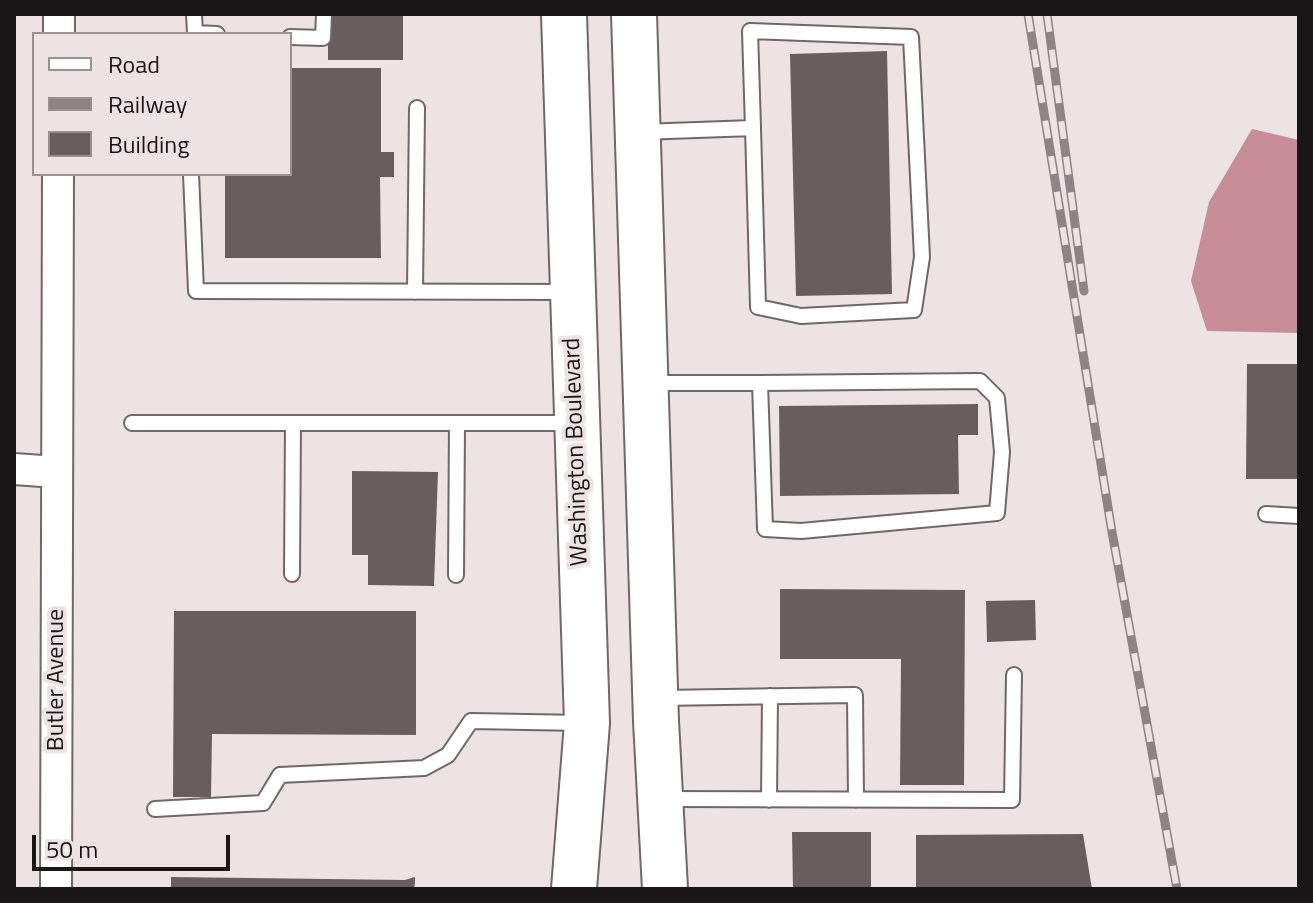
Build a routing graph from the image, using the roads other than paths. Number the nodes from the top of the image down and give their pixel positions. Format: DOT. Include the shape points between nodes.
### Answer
graph roads {
  1 [pos="324,14"];
  2 [pos="564,14"];
  3 [pos="634,14"];
  4 [pos="292,37"];
  5 [pos="417,108"];
  6 [pos="753,128"];
  7 [pos="637,132"];
  8 [pos="58,176"];
  9 [pos="191,176"];
  10 [pos="415,292"];
  11 [pos="572,292"];
  12 [pos="645,383"];
  13 [pos="760,383"];
  14 [pos="132,423"];
  15 [pos="293,423"];
  16 [pos="457,423"];
  17 [pos="576,423"];
  18 [pos="14,469"];
  19 [pos="56,472"];
  20 [pos="1266,514"];
  21 [pos="1299,516"];
  22 [pos="292,574"];
  23 [pos="456,575"];
  24 [pos="1014,675"];
  25 [pos="770,696"];
  26 [pos="655,698"];
  27 [pos="587,723"];
  28 [pos="660,799"];
  29 [pos="769,800"];
  30 [pos="856,800"];
  31 [pos="155,809"];
  32 [pos="56,889"];
  33 [pos="574,889"];
  34 [pos="665,889"];
  1 -- 4 [label="lane" via="323,38"];
  2 -- 11 [label="main road, Washington Boulevard"];
  3 -- 7 [label="main road"];
  5 -- 10 [label="lane"];
  6 -- 6 [label="lane" via="758,307 801,316 914,310 922,257 911,37 750,31"];
  6 -- 7 [label="lane"];
  7 -- 12 [label="main road"];
  8 -- 19 [label="street, Butler Avenue"];
  9 -- 10 [label="lane" via="196,291"];
  10 -- 11 [label="lane"];
  11 -- 17 [label="main road, Washington Boulevard"];
  12 -- 13 [label="lane"];
  12 -- 26 [label="main road"];
  13 -- 13 [label="lane" via="765,529 801,531 997,513 1002,452 997,398 980,381"];
  14 -- 15 [label="lane"];
  15 -- 16 [label="lane"];
  15 -- 22 [label="lane"];
  16 -- 17 [label="lane"];
  16 -- 23 [label="lane"];
  17 -- 27 [label="main road, Washington Boulevard"];
  18 -- 19 [label="street"];
  19 -- 32 [label="street, Butler Avenue"];
  20 -- 21 [label="lane"];
  24 -- 30 [label="lane" via="1012,800"];
  25 -- 26 [label="lane"];
  25 -- 29 [label="lane"];
  25 -- 30 [label="lane" via="855,695"];
  26 -- 28 [label="main road"];
  27 -- 31 [label="lane" via="471,721 448,755 424,768 280,775 263,803"];
  27 -- 33 [label="main road, Washington Boulevard"];
  28 -- 29 [label="lane"];
  28 -- 34 [label="main road"];
  29 -- 30 [label="lane"];
}
